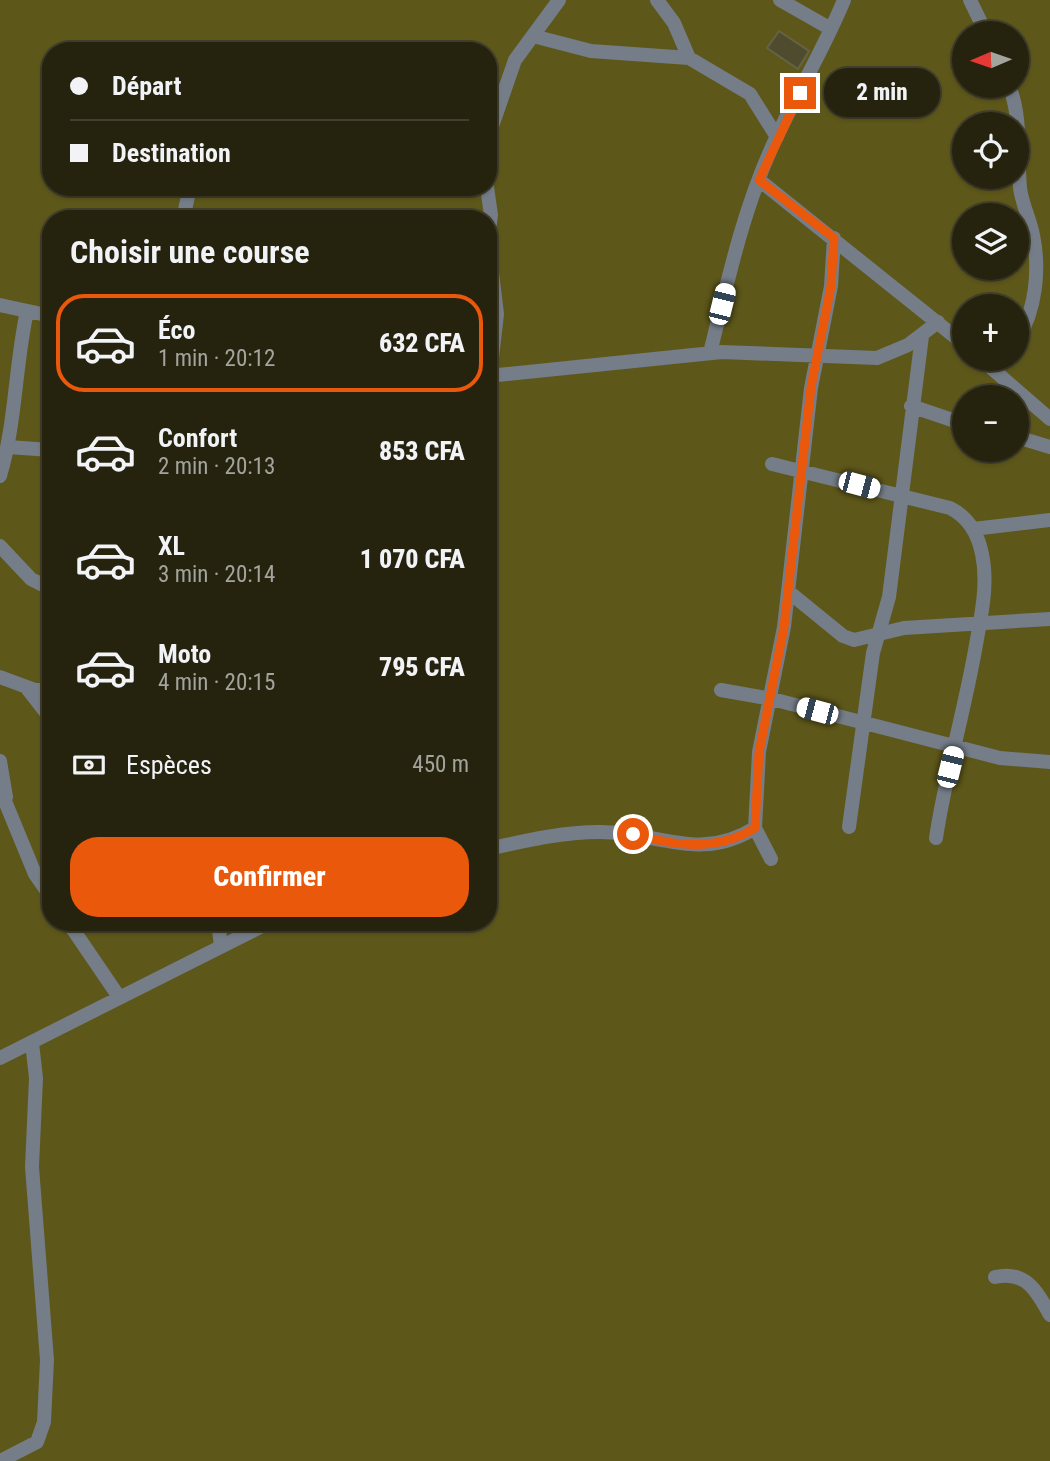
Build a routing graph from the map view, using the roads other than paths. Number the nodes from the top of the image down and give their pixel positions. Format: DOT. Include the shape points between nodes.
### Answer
graph roads {
  1 [pos="559,0"];
  2 [pos="657,0"];
  3 [pos="780,0"];
  4 [pos="844,0"];
  5 [pos="970,0"];
  6 [pos="980,21"];
  7 [pos="831,29"];
  8 [pos="533,36"];
  9 [pos="690,58"];
  10 [pos="1013,98"];
  11 [pos="497,112"];
  12 [pos="777,137"];
  13 [pos="759,180"];
  14 [pos="834,238"];
  15 [pos="0,305"];
  16 [pos="27,311"];
  17 [pos="1029,313"];
  18 [pos="42,314"];
  19 [pos="938,323"];
  20 [pos="952,335"];
  21 [pos="922,336"];
  22 [pos="710,353"];
  23 [pos="817,357"];
  24 [pos="995,371"];
  25 [pos="1002,371"];
  26 [pos="497,375"];
  27 [pos="1000,375"];
  28 [pos="911,406"];
  29 [pos="1050,419"];
  30 [pos="952,420"];
  31 [pos="1029,441"];
  32 [pos="8,447"];
  33 [pos="1050,447"];
  34 [pos="42,449"];
  35 [pos="772,464"];
  36 [pos="802,472"];
  37 [pos="0,476"];
  38 [pos="899,496"];
  39 [pos="1050,520"];
  40 [pos="973,529"];
  41 [pos="0,545"];
  42 [pos="42,584"];
  43 [pos="789,592"];
  44 [pos="1050,620"];
  45 [pos="980,623"];
  46 [pos="878,635"];
  47 [pos="0,677"];
  48 [pos="26,687"];
  49 [pos="721,690"];
  50 [pos="42,692"];
  51 [pos="772,699"];
  52 [pos="42,707"];
  53 [pos="862,723"];
  54 [pos="956,747"];
  55 [pos="0,761"];
  56 [pos="1050,762"];
  57 [pos="0,789"];
  58 [pos="7,808"];
  59 [pos="849,827"];
  60 [pos="755,828"];
  61 [pos="936,838"];
  62 [pos="497,847"];
  63 [pos="771,859"];
  64 [pos="42,884"];
  65 [pos="74,931"];
  66 [pos="219,931"];
  67 [pos="252,931"];
  68 [pos="221,946"];
  69 [pos="120,997"];
  70 [pos="32,1043"];
  71 [pos="0,1058"];
  72 [pos="995,1277"];
  73 [pos="1050,1315"];
  74 [pos="0,1461"];
  1 -- 8 [label="street"];
  2 -- 9 [label="street"];
  3 -- 7 [label="street"];
  4 -- 7 [label="street"];
  5 -- 6 [label="street"];
  7 -- 12 [label="street"];
  8 -- 9 [label="street" via="591,51"];
  8 -- 11 [label="street" via="515,60"];
  9 -- 12 [label="street" via="750,94"];
  10 -- 17 [label="street" via="1021,193 1036,260"];
  12 -- 13 [label="street"];
  13 -- 14 [label="street"];
  13 -- 22 [label="street" via="744,217"];
  14 -- 19 [label="street"];
  14 -- 23 [label="street" via="831,286"];
  15 -- 16 [label="street"];
  16 -- 18 [label="street"];
  16 -- 32 [label="street"];
  19 -- 20 [label="street"];
  19 -- 21 [label="street"];
  21 -- 23 [label="street" via="877,358"];
  21 -- 28 [label="street"];
  22 -- 23 [label="street"];
  22 -- 26 [label="street"];
  23 -- 36 [label="street"];
  24 -- 27 [label="street"];
  25 -- 27 [label="street"];
  27 -- 29 [label="street"];
  28 -- 30 [label="street"];
  28 -- 38 [label="street"];
  31 -- 33 [label="street"];
  32 -- 34 [label="street"];
  32 -- 37 [label="street"];
  35 -- 36 [label="street"];
  36 -- 38 [label="street"];
  36 -- 43 [label="street"];
  38 -- 40 [label="street" via="950,508"];
  38 -- 46 [label="street" via="888,597"];
  39 -- 40 [label="street"];
  40 -- 45 [label="street" via="984,565"];
  41 -- 42 [label="street" via="31,579"];
  43 -- 46 [label="street" via="843,636 855,640"];
  43 -- 51 [label="street"];
  44 -- 45 [label="street"];
  45 -- 46 [label="street" via="904,628"];
  45 -- 54 [label="street"];
  46 -- 53 [label="street"];
  47 -- 48 [label="street"];
  48 -- 50 [label="street"];
  48 -- 52 [label="street"];
  49 -- 51 [label="street"];
  51 -- 53 [label="street"];
  51 -- 60 [label="street" via="759,752"];
  53 -- 54 [label="street"];
  53 -- 59 [label="street"];
  54 -- 56 [label="street" via="1000,758"];
  54 -- 61 [label="street"];
  55 -- 58 [label="street"];
  57 -- 58 [label="street"];
  58 -- 64 [label="street"];
  60 -- 62 [label="street" via="727,841 700,845 599,832"];
  60 -- 63 [label="street"];
  65 -- 69 [label="street"];
  66 -- 68 [label="street"];
  67 -- 68 [label="street"];
  68 -- 69 [label="street"];
  69 -- 70 [label="street"];
  70 -- 71 [label="street"];
  70 -- 74 [label="street" via="36,1078 32,1167 46,1336 44,1422 37,1442"];
  72 -- 73 [label="street" via="1021,1276"];
}
